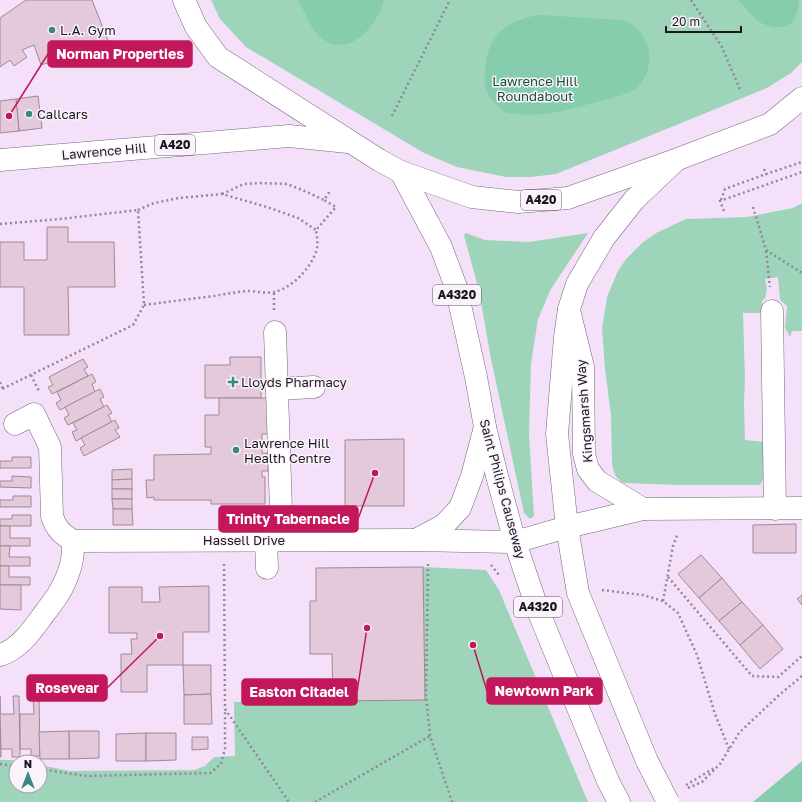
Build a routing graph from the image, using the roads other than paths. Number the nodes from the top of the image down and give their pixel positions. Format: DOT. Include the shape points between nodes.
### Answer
graph roads {
  1 [pos="184,0"];
  2 [pos="802,98"];
  3 [pos="802,115"];
  4 [pos="770,124"];
  5 [pos="351,142"];
  6 [pos="678,158"];
  7 [pos="0,160"];
  8 [pos="401,172"];
  9 [pos="569,309"];
  10 [pos="772,311"];
  11 [pos="275,332"];
  12 [pos="314,387"];
  13 [pos="277,389"];
  14 [pos="15,424"];
  15 [pos="485,427"];
  16 [pos="775,508"];
  17 [pos="802,508"];
  18 [pos="643,509"];
  19 [pos="566,527"];
  20 [pos="73,540"];
  21 [pos="274,540"];
  22 [pos="422,541"];
  23 [pos="515,542"];
  24 [pos="266,568"];
  25 [pos="0,655"];
  26 [pos="676,796"];
  27 [pos="619,802"];
  1 -- 5 [label="main road, A420" via="196,27 218,57"];
  2 -- 4 [label="main road, A420"];
  3 -- 4 [label="main road, A420"];
  4 -- 6 [label="main road, A420"];
  5 -- 7 [label="main road, Lawrence Hill / A420" via="289,136"];
  5 -- 8 [label="main road, A420"];
  6 -- 8 [label="main road, A420" via="568,198 518,202 472,197"];
  6 -- 9 [label="main road, A4320" via="634,200 604,238 577,284"];
  8 -- 15 [label="main road, Saint Philips Causeway / A4320" via="441,247 456,287"];
  9 -- 18 [label="main road, Kingsmarsh Way" via="583,367 584,454 588,469 597,482"];
  9 -- 19 [label="main road, A4320" via="557,434"];
  10 -- 16 [label="main road"];
  11 -- 13 [label="main road"];
  12 -- 13 [label="main road"];
  13 -- 21 [label="main road"];
  14 -- 20 [label="main road" via="34,414 50,447 54,523 64,536"];
  15 -- 22 [label="main road, Hassell Drive" via="472,476 460,508 444,525"];
  15 -- 23 [label="main road, Saint Philips Causeway / A4320"];
  16 -- 17 [label="main road"];
  16 -- 18 [label="main road"];
  18 -- 19 [label="main road"];
  19 -- 23 [label="main road, Hassell Drive"];
  19 -- 26 [label="main road, A4320, bridge" via="578,593 647,761"];
  20 -- 21 [label="main road, Hassell Drive"];
  20 -- 25 [label="main road" via="73,559 60,593 22,642"];
  21 -- 22 [label="main road, Hassell Drive"];
  21 -- 24 [label="main road"];
  22 -- 23 [label="main road, Hassell Drive"];
  23 -- 27 [label="main road, Saint Philips Causeway / A4320" via="540,612 608,781"];
}
